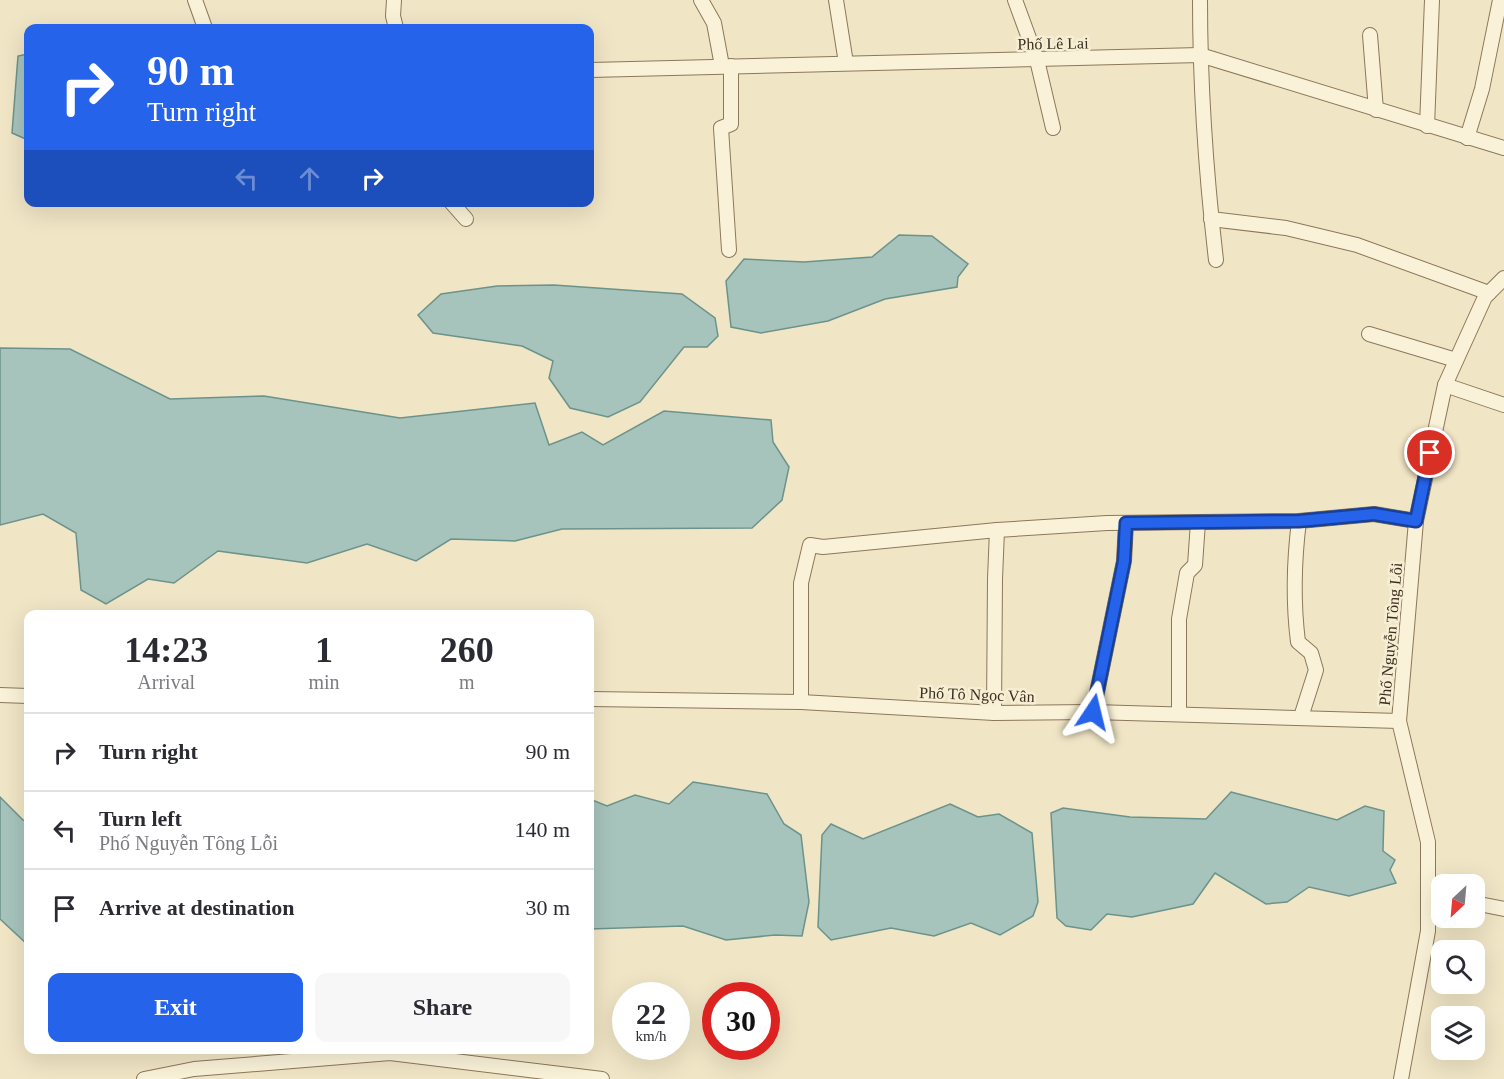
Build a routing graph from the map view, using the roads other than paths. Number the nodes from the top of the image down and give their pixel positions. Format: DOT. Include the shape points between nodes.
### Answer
graph roads {
  1 [pos="195,0"];
  2 [pos="394,0"];
  3 [pos="701,0"];
  4 [pos="836,0"];
  5 [pos="1016,0"];
  6 [pos="1200,0"];
  7 [pos="1432,0"];
  8 [pos="1500,0"];
  9 [pos="204,24"];
  10 [pos="395,24"];
  11 [pos="1370,35"];
  12 [pos="1200,55"];
  13 [pos="1037,60"];
  14 [pos="846,63"];
  15 [pos="726,66"];
  16 [pos="594,70"];
  17 [pos="1376,110"];
  18 [pos="1427,126"];
  19 [pos="1053,128"];
  20 [pos="1467,138"];
  21 [pos="1504,148"];
  22 [pos="455,207"];
  23 [pos="466,219"];
  24 [pos="1211,219"];
  25 [pos="729,250"];
  26 [pos="1216,260"];
  27 [pos="1503,280"];
  28 [pos="1489,293"];
  29 [pos="1369,334"];
  30 [pos="1456,360"];
  31 [pos="1445,385"];
  32 [pos="1504,405"];
  33 [pos="1299,521"];
  34 [pos="1416,521"];
  35 [pos="1198,522"];
  36 [pos="1126,523"];
  37 [pos="997,530"];
  38 [pos="0,695"];
  39 [pos="24,696"];
  40 [pos="594,699"];
  41 [pos="801,702"];
  42 [pos="1093,712"];
  43 [pos="994,713"];
  44 [pos="1179,714"];
  45 [pos="1301,717"];
  46 [pos="1399,721"];
  47 [pos="1432,874"];
  48 [pos="1485,905"];
  49 [pos="1504,909"];
  50 [pos="1431,916"];
  51 [pos="378,1054"];
  52 [pos="398,1054"];
  53 [pos="144,1079"];
  54 [pos="602,1079"];
  55 [pos="1401,1079"];
  1 -- 9 [label="street"];
  2 -- 10 [label="street"];
  3 -- 15 [label="street" via="714,23"];
  4 -- 14 [label="street"];
  5 -- 13 [label="street"];
  6 -- 12 [label="street"];
  7 -- 18 [label="street"];
  8 -- 20 [label="street" via="1482,89"];
  11 -- 17 [label="street"];
  12 -- 13 [label="street, Phố Lê Lai"];
  12 -- 17 [label="street, Phố Lê Lai"];
  12 -- 24 [label="street"];
  13 -- 14 [label="street, Phố Lê Lai"];
  13 -- 19 [label="street"];
  14 -- 15 [label="street, Phố Lê Lai"];
  15 -- 16 [label="street, Phố Lê Lai"];
  15 -- 25 [label="street" via="731,124 721,128"];
  17 -- 18 [label="street, Phố Lê Lai"];
  18 -- 20 [label="street, Phố Lê Lai"];
  20 -- 21 [label="street, Phố Lê Lai"];
  22 -- 23 [label="street"];
  24 -- 26 [label="street"];
  24 -- 28 [label="street" via="1286,228 1357,245"];
  27 -- 28 [label="street, Phố Nguyễn Tông Lỗi"];
  28 -- 30 [label="street, Phố Nguyễn Tông Lỗi"];
  29 -- 30 [label="street"];
  30 -- 31 [label="street, Phố Nguyễn Tông Lỗi"];
  31 -- 32 [label="street"];
  31 -- 34 [label="street, Phố Nguyễn Tông Lỗi"];
  33 -- 34 [label="street" via="1374,514"];
  33 -- 35 [label="street"];
  33 -- 45 [label="street" via="1294,614 1298,642 1311,653 1316,670"];
  34 -- 46 [label="street, Phố Nguyễn Tông Lỗi"];
  35 -- 36 [label="street"];
  35 -- 44 [label="street" via="1195,565 1187,573 1179,619"];
  36 -- 37 [label="street"];
  36 -- 42 [label="street" via="1124,561"];
  37 -- 41 [label="street" via="823,548 810,545 801,583"];
  37 -- 43 [label="street"];
  38 -- 39 [label="street"];
  40 -- 41 [label="street, Phố Tô Ngọc Vân"];
  41 -- 43 [label="street, Phố Tô Ngọc Vân"];
  42 -- 43 [label="street, Phố Tô Ngọc Vân"];
  42 -- 44 [label="street, Phố Tô Ngọc Vân"];
  44 -- 45 [label="street, Phố Tô Ngọc Vân"];
  45 -- 46 [label="street, Phố Tô Ngọc Vân"];
  46 -- 47 [label="street, Phố Nguyễn Tông Lỗi"];
  48 -- 49 [label="street"];
  50 -- 55 [label="street, Phố Nguyễn Tông Lỗi"];
  51 -- 53 [label="street" via="194,1069"];
  52 -- 54 [label="street"];
}
